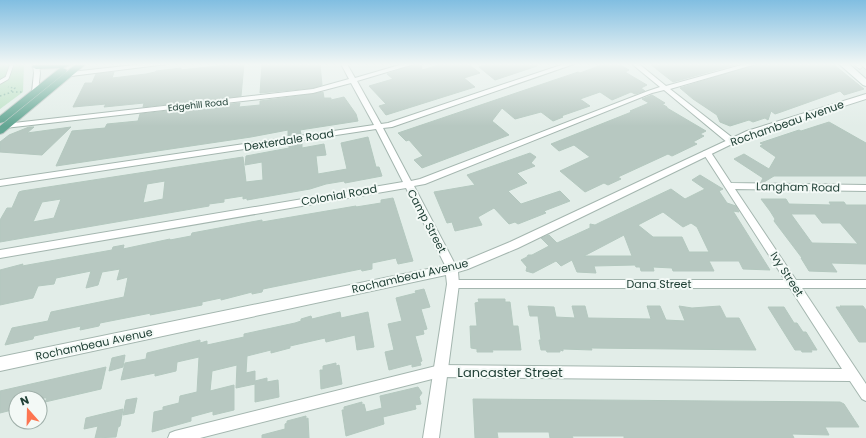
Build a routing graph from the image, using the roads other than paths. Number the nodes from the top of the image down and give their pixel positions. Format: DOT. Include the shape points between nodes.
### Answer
graph roads {
  1 [pos="36,84"];
  2 [pos="46,84"];
  3 [pos="50,84"];
  4 [pos="341,84"];
  5 [pos="356,84"];
  6 [pos="510,84"];
  7 [pos="660,84"];
  8 [pos="677,84"];
  9 [pos="664,88"];
  10 [pos="35,92"];
  11 [pos="866,96"];
  12 [pos="2,126"];
  13 [pos="379,127"];
  14 [pos="731,141"];
  15 [pos="707,153"];
  16 [pos="0,183"];
  17 [pos="408,184"];
  18 [pos="729,186"];
  19 [pos="866,188"];
  20 [pos="0,254"];
  21 [pos="452,268"];
  22 [pos="453,284"];
  23 [pos="793,284"];
  24 [pos="866,284"];
  25 [pos="0,364"];
  26 [pos="440,371"];
  27 [pos="853,375"];
  28 [pos="866,395"];
  29 [pos="175,438"];
  30 [pos="431,438"];
  1 -- 10 [label="street"];
  2 -- 10 [label="main road"];
  3 -- 12 [label="main road"];
  4 -- 12 [label="street, Edgehill Road" via="313,92"];
  5 -- 13 [label="street, Camp Street"];
  6 -- 13 [label="street, Dexterdale Road"];
  7 -- 9 [label="street"];
  8 -- 9 [label="street, Colonial Road"];
  9 -- 14 [label="street"];
  9 -- 17 [label="street, Colonial Road" via="422,182"];
  10 -- 12 [label="main road"];
  11 -- 14 [label="street, Rochambeau Avenue"];
  13 -- 16 [label="street, Dexterdale Road"];
  13 -- 17 [label="street, Camp Street"];
  14 -- 15 [label="street, Rochambeau Avenue"];
  15 -- 18 [label="street, Ivy Street"];
  15 -- 21 [label="street, Rochambeau Avenue" via="514,245 464,266"];
  17 -- 20 [label="street, Colonial Road"];
  17 -- 21 [label="street, Camp Street"];
  18 -- 19 [label="street, Langham Road"];
  18 -- 23 [label="street, Ivy Street"];
  21 -- 22 [label="street, Camp Street"];
  21 -- 25 [label="street, Rochambeau Avenue"];
  22 -- 23 [label="street, Dana Street"];
  22 -- 26 [label="street, Camp Street"];
  23 -- 24 [label="street, Dana Street"];
  23 -- 27 [label="street, Ivy Street"];
  26 -- 27 [label="street, Lancaster Street"];
  26 -- 29 [label="street, Lancaster Street"];
  26 -- 30 [label="street, Camp Street"];
  27 -- 28 [label="street, Ivy Street"];
}
